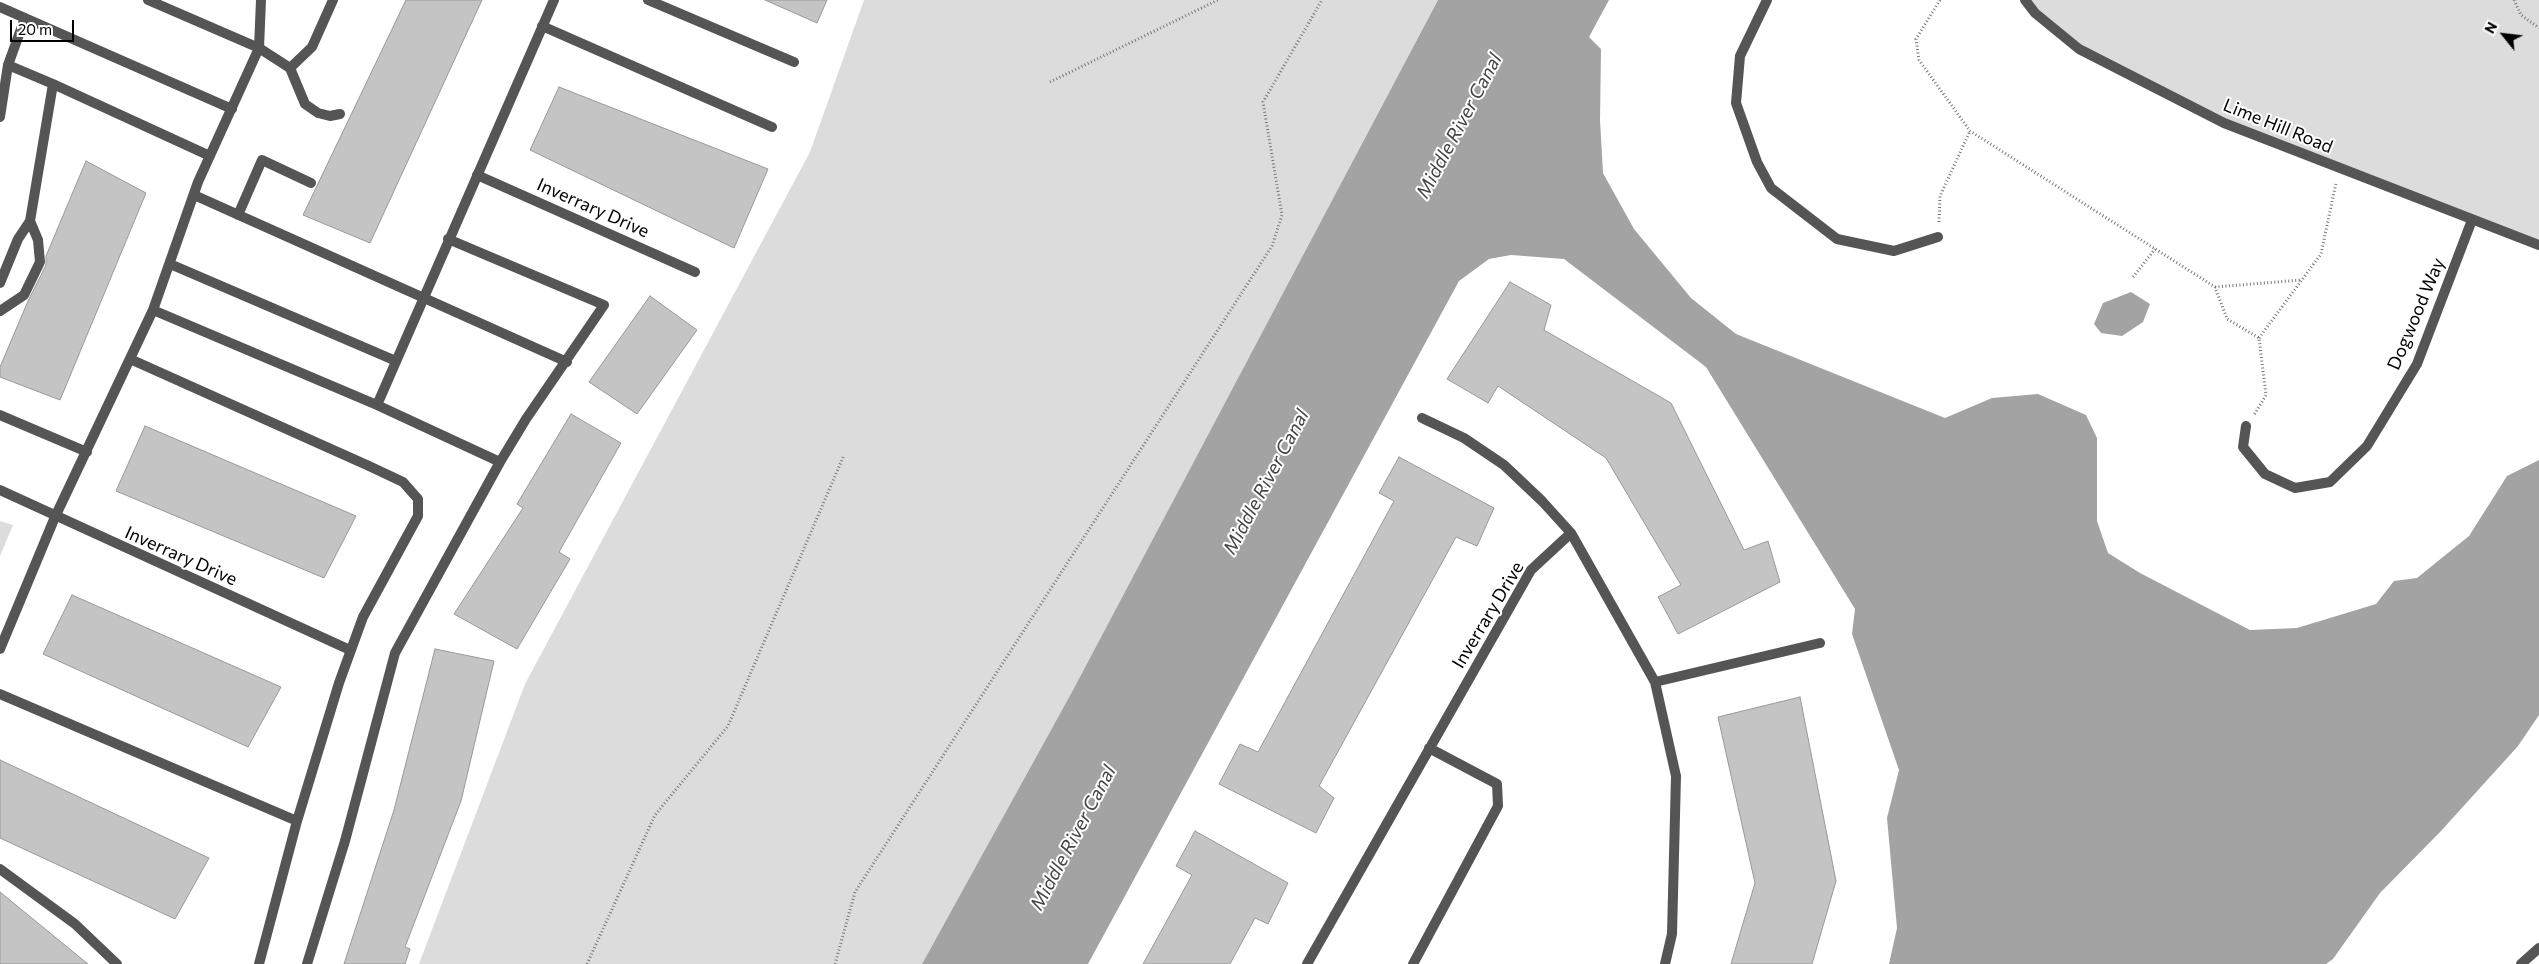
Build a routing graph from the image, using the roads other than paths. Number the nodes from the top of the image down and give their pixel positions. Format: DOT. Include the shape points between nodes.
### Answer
graph roads {
  1 [pos="148,0"];
  2 [pos="261,0"];
  3 [pos="334,0"];
  4 [pos="554,0"];
  5 [pos="648,0"];
  6 [pos="1767,0"];
  7 [pos="2025,0"];
  8 [pos="0,7"];
  9 [pos="25,18"];
  10 [pos="542,26"];
  11 [pos="259,48"];
  12 [pos="794,62"];
  13 [pos="8,65"];
  14 [pos="290,68"];
  15 [pos="53,84"];
  16 [pos="232,109"];
  17 [pos="340,114"];
  18 [pos="0,117"];
  19 [pos="772,126"];
  20 [pos="210,156"];
  21 [pos="477,174"];
  22 [pos="311,183"];
  23 [pos="194,195"];
  24 [pos="238,215"];
  25 [pos="2472,220"];
  26 [pos="30,221"];
  27 [pos="1938,237"];
  28 [pos="448,239"];
  29 [pos="2539,245"];
  30 [pos="170,264"];
  31 [pos="695,272"];
  32 [pos="0,283"];
  33 [pos="422,298"];
  34 [pos="154,310"];
  35 [pos="0,311"];
  36 [pos="130,359"];
  37 [pos="396,361"];
  38 [pos="567,362"];
  39 [pos="377,405"];
  40 [pos="0,415"];
  41 [pos="1422,418"];
  42 [pos="2246,426"];
  43 [pos="87,452"];
  44 [pos="500,462"];
  45 [pos="0,490"];
  46 [pos="56,517"];
  47 [pos="1571,533"];
  48 [pos="1820,643"];
  49 [pos="0,649"];
  50 [pos="350,650"];
  51 [pos="1655,682"];
  52 [pos="0,694"];
  53 [pos="1429,748"];
  54 [pos="297,821"];
  55 [pos="0,869"];
  56 [pos="2539,948"];
  57 [pos="117,964"];
  58 [pos="259,964"];
  59 [pos="307,964"];
  60 [pos="1307,964"];
  61 [pos="1413,964"];
  62 [pos="1665,964"];
  63 [pos="2521,964"];
  1 -- 11 [label="street"];
  2 -- 11 [label="street"];
  3 -- 14 [label="street" via="312,47"];
  4 -- 10 [label="street"];
  5 -- 12 [label="street"];
  6 -- 27 [label="street" via="1740,56 1736,103 1757,162 1771,188 1837,239 1894,251"];
  7 -- 25 [label="street, Lime Hill Road" via="2035,13 2079,49 2224,123"];
  8 -- 9 [label="street"];
  9 -- 13 [label="street"];
  9 -- 16 [label="street"];
  10 -- 19 [label="street"];
  10 -- 21 [label="street"];
  11 -- 14 [label="street"];
  11 -- 16 [label="street"];
  13 -- 15 [label="street"];
  13 -- 18 [label="street"];
  14 -- 17 [label="street" via="305,104 318,114"];
  15 -- 20 [label="street"];
  15 -- 26 [label="street"];
  16 -- 20 [label="street"];
  20 -- 23 [label="street"];
  21 -- 28 [label="street"];
  21 -- 31 [label="street, Inverrary Drive"];
  22 -- 24 [label="street" via="262,160"];
  23 -- 24 [label="street"];
  23 -- 30 [label="street"];
  24 -- 33 [label="street"];
  25 -- 29 [label="street, Lime Hill Road"];
  25 -- 42 [label="street, Dogwood Way" via="2417,364 2367,446 2330,482 2295,488 2265,474 2243,447"];
  26 -- 32 [label="street" via="18,240"];
  26 -- 35 [label="street" via="38,240 40,262 24,295"];
  28 -- 33 [label="street"];
  28 -- 38 [label="street" via="604,305"];
  30 -- 34 [label="street"];
  30 -- 37 [label="street"];
  33 -- 37 [label="street"];
  33 -- 38 [label="street"];
  34 -- 36 [label="street"];
  34 -- 39 [label="street"];
  36 -- 43 [label="street"];
  36 -- 50 [label="street" via="403,482 418,498 418,516 363,617"];
  37 -- 39 [label="street"];
  38 -- 44 [label="street"];
  39 -- 44 [label="street"];
  40 -- 43 [label="street"];
  41 -- 47 [label="street" via="1464,438 1504,466"];
  43 -- 46 [label="street"];
  44 -- 59 [label="street" via="395,653 345,841"];
  45 -- 46 [label="street, Inverrary Drive"];
  46 -- 49 [label="street"];
  46 -- 50 [label="street, Inverrary Drive"];
  47 -- 51 [label="street"];
  47 -- 53 [label="street, Inverrary Drive" via="1531,570"];
  48 -- 51 [label="street"];
  50 -- 54 [label="street"];
  51 -- 62 [label="street" via="1676,776 1672,934"];
  52 -- 54 [label="street"];
  53 -- 60 [label="street, Inverrary Drive"];
  53 -- 61 [label="street" via="1497,784 1498,806"];
  54 -- 58 [label="street"];
  55 -- 57 [label="street" via="75,924"];
  56 -- 63 [label="street"];
}
